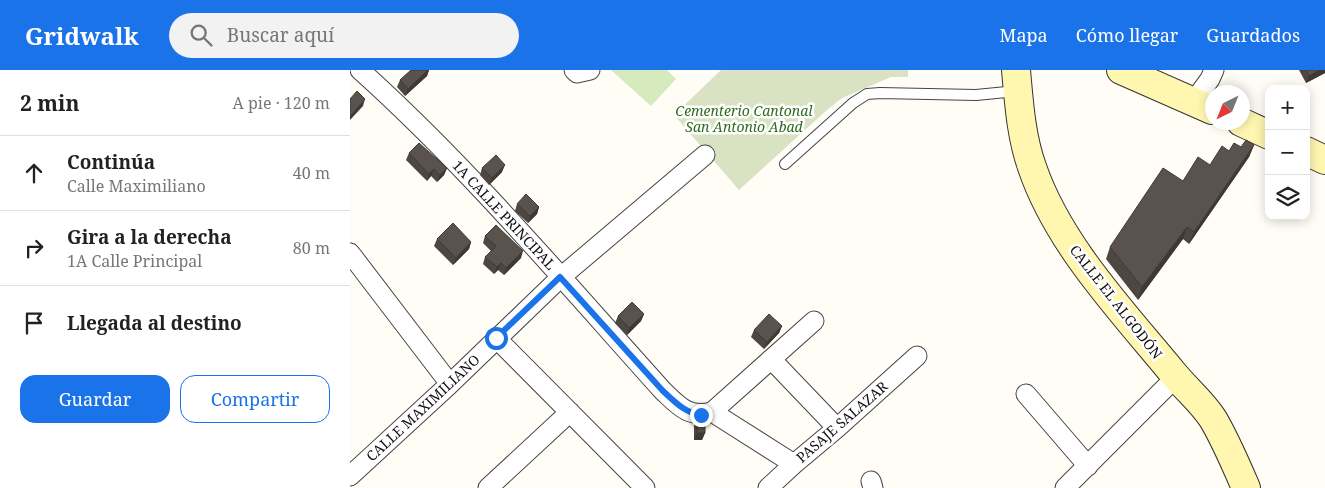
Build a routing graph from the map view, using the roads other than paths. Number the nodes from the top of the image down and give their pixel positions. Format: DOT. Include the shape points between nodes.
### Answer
graph roads {
  1 [pos="360,70"];
  2 [pos="1121,70"];
  3 [pos="1214,70"];
  4 [pos="1016,81"];
  5 [pos="1203,106"];
  6 [pos="1250,126"];
  7 [pos="1265,133"];
  8 [pos="1310,153"];
  9 [pos="705,155"];
  10 [pos="1325,160"];
  11 [pos="785,164"];
  12 [pos="350,253"];
  13 [pos="560,277"];
  14 [pos="814,321"];
  15 [pos="496,338"];
  16 [pos="917,356"];
  17 [pos="771,359"];
  18 [pos="1176,377"];
  19 [pos="450,384"];
  20 [pos="1026,394"];
  21 [pos="570,412"];
  22 [pos="712,412"];
  23 [pos="837,428"];
  24 [pos="794,464"];
  25 [pos="1088,466"];
  26 [pos="350,476"];
  27 [pos="637,485"];
  28 [pos="488,488"];
  29 [pos="768,488"];
  30 [pos="1065,488"];
  31 [pos="1246,488"];
  1 -- 13 [label="street, 1A CALLE PRINCIPAL" via="482,189"];
  2 -- 5 [label="street"];
  3 -- 5 [label="street"];
  4 -- 11 [label="lane" via="976,95 867,94 853,102"];
  4 -- 18 [label="street, CALLE EL ALGODÓN" via="1019,114 1032,167 1045,199 1068,240 1094,276"];
  6 -- 7 [label="street"];
  8 -- 10 [label="street"];
  9 -- 13 [label="street, CALLE MAXIMILIANO"];
  12 -- 19 [label="street"];
  13 -- 15 [label="street, CALLE MAXIMILIANO"];
  13 -- 22 [label="street, 1A CALLE PRINCIPAL" via="677,404 692,414"];
  14 -- 17 [label="street"];
  15 -- 19 [label="street, CALLE MAXIMILIANO"];
  15 -- 21 [label="street"];
  16 -- 23 [label="street, PASAJE SALAZAR"];
  17 -- 22 [label="street"];
  17 -- 23 [label="street"];
  18 -- 25 [label="street"];
  18 -- 31 [label="street, CALLE EL ALGODÓN" via="1212,419"];
  19 -- 26 [label="street, CALLE MAXIMILIANO"];
  20 -- 25 [label="street"];
  21 -- 27 [label="street"];
  21 -- 28 [label="street"];
  22 -- 24 [label="street"];
  23 -- 24 [label="street, PASAJE SALAZAR"];
  24 -- 29 [label="street, PASAJE SALAZAR"];
  25 -- 30 [label="street"];
}
